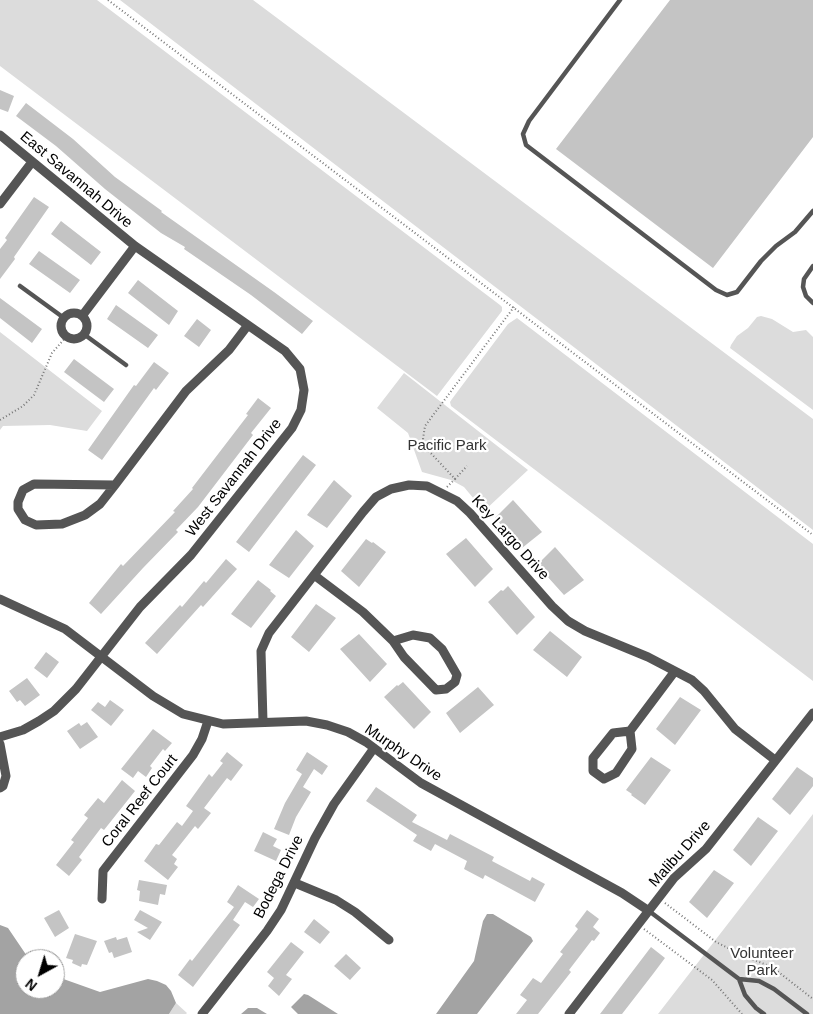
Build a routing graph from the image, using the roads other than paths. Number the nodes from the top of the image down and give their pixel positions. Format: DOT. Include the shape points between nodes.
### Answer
graph roads {
  1 [pos="620,0"];
  2 [pos="0,135"];
  3 [pos="32,162"];
  4 [pos="0,204"];
  5 [pos="813,211"];
  6 [pos="135,246"];
  7 [pos="813,266"];
  8 [pos="20,286"];
  9 [pos="813,303"];
  10 [pos="82,316"];
  11 [pos="64,318"];
  12 [pos="248,325"];
  13 [pos="85,335"];
  14 [pos="126,366"];
  15 [pos="115,485"];
  16 [pos="314,575"];
  17 [pos="0,599"];
  18 [pos="393,641"];
  19 [pos="102,657"];
  20 [pos="675,670"];
  21 [pos="813,713"];
  22 [pos="208,721"];
  23 [pos="262,722"];
  24 [pos="630,730"];
  25 [pos="0,737"];
  26 [pos="0,744"];
  27 [pos="374,748"];
  28 [pos="775,760"];
  29 [pos="0,788"];
  30 [pos="295,883"];
  31 [pos="102,899"];
  32 [pos="649,911"];
  33 [pos="389,940"];
  34 [pos="739,979"];
  35 [pos="202,1014"];
  36 [pos="569,1014"];
  37 [pos="764,1014"];
  38 [pos="807,1014"];
  1 -- 5 [label="lane" via="529,121 523,134 526,146 716,290 727,295 737,292 761,261 795,232"];
  2 -- 3 [label="street, East Savannah Drive"];
  3 -- 4 [label="street"];
  3 -- 6 [label="street, East Savannah Drive"];
  6 -- 10 [label="street"];
  6 -- 12 [label="street, West Savannah Drive"];
  7 -- 9 [label="lane" via="804,279 803,287"];
  8 -- 11 [label="lane"];
  10 -- 11 [label="street" via="72,313"];
  10 -- 13 [label="street" via="87,325"];
  11 -- 13 [label="street" via="61,328 66,337 76,340"];
  12 -- 15 [label="street" via="229,350 186,391"];
  12 -- 19 [label="street, West Savannah Drive" via="285,351 300,369 304,390 301,410 292,428 191,555 140,607"];
  13 -- 14 [label="lane"];
  15 -- 15 [label="street" via="86,515 62,524 30,523 18,509 19,496 34,484"];
  16 -- 18 [label="street" via="363,612"];
  16 -- 20 [label="street, Key Largo Drive" via="376,497 409,485 427,486 457,501 470,513 568,621 585,632"];
  16 -- 23 [label="street, Key Largo Drive" via="269,633 261,651"];
  17 -- 19 [label="street, Murphy Drive" via="65,629"];
  18 -- 18 [label="street" via="436,690 446,689 455,682 457,675 442,649 430,638 412,635"];
  19 -- 22 [label="street, Murphy Drive" via="164,704"];
  19 -- 25 [label="street, West Savannah Drive" via="54,711 24,730"];
  20 -- 24 [label="street"];
  20 -- 28 [label="street, Key Largo Drive" via="692,680 735,729"];
  21 -- 28 [label="street, Malibu Drive"];
  22 -- 23 [label="street, Murphy Drive"];
  22 -- 31 [label="street, Coral Reef Court" via="193,755 103,871"];
  23 -- 27 [label="street, Murphy Drive" via="295,720 327,725 348,732"];
  24 -- 24 [label="street" via="613,733 593,758 593,770 604,779 616,773 632,749"];
  26 -- 29 [label="street" via="6,776"];
  27 -- 30 [label="street, Bodega Drive" via="334,804"];
  27 -- 32 [label="street, Murphy Drive" via="439,794 622,893"];
  28 -- 32 [label="street, Malibu Drive" via="706,849 683,869"];
  30 -- 33 [label="street" via="356,912"];
  30 -- 35 [label="street, Bodega Drive" via="267,932"];
  32 -- 34 [label="lane"];
  32 -- 36 [label="street, Malibu Drive"];
  34 -- 37 [label="lane" via="745,995"];
  34 -- 38 [label="lane" via="759,981"];
}
